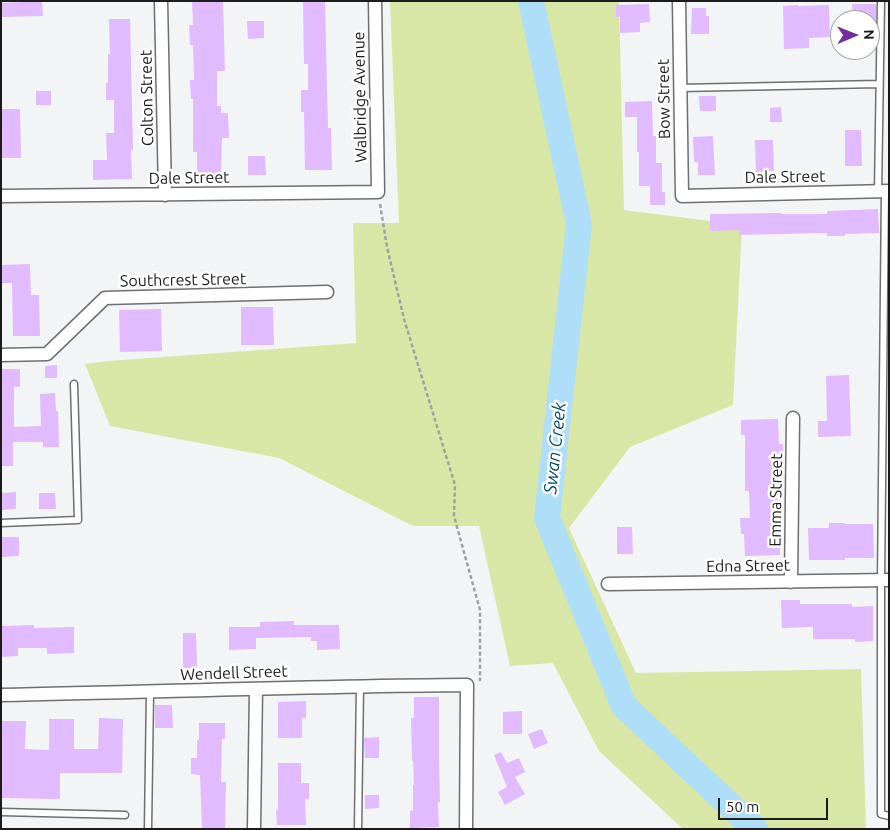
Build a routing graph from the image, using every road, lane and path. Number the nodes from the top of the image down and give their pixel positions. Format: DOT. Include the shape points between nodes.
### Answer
graph roads {
  1 [pos="161,1"];
  2 [pos="375,1"];
  3 [pos="678,1"];
  4 [pos="881,1"];
  5 [pos="879,84"];
  6 [pos="680,88"];
  7 [pos="884,191"];
  8 [pos="378,192"];
  9 [pos="165,195"];
  10 [pos="1,196"];
  11 [pos="682,196"];
  12 [pos="328,292"];
  13 [pos="1,354"];
  14 [pos="74,384"];
  15 [pos="793,418"];
  16 [pos="1,523"];
  17 [pos="885,581"];
  18 [pos="791,582"];
  19 [pos="608,584"];
  20 [pos="467,685"];
  21 [pos="360,686"];
  22 [pos="256,689"];
  23 [pos="150,692"];
  24 [pos="1,695"];
  25 [pos="1,812"];
  26 [pos="125,815"];
  27 [pos="889,816"];
  28 [pos="466,824"];
  29 [pos="148,829"];
  30 [pos="254,829"];
  31 [pos="358,829"];
  32 [pos="478,829"];
  1 -- 9 [label="street, Colton Street"];
  2 -- 8 [label="street, Walbridge Avenue"];
  3 -- 6 [label="street, Bow Street"];
  4 -- 5 [label="lane"];
  5 -- 6 [label="lane"];
  5 -- 7 [label="lane"];
  6 -- 11 [label="street, Bow Street"];
  7 -- 11 [label="street, Dale Street"];
  7 -- 17 [label="lane"];
  8 -- 9 [label="street, Dale Street"];
  8 -- 20 [label="path" via="386,247 404,319 456,485 454,516 480,610 480,689"];
  9 -- 10 [label="street, Dale Street"];
  12 -- 13 [label="street, Southcrest Street" via="104,298 47,354"];
  14 -- 16 [label="lane" via="78,520"];
  15 -- 18 [label="street, Emma Street"];
  17 -- 18 [label="street, Edna Street"];
  17 -- 27 [label="lane" via="881,814"];
  18 -- 19 [label="street, Edna Street"];
  20 -- 21 [label="street, Wendell Street"];
  20 -- 28 [label="street"];
  21 -- 22 [label="street, Wendell Street"];
  21 -- 31 [label="lane"];
  22 -- 23 [label="street, Wendell Street"];
  22 -- 30 [label="street"];
  23 -- 24 [label="street, Wendell Street"];
  23 -- 29 [label="lane"];
  25 -- 26 [label="lane"];
  28 -- 32 [label="street"];
}
